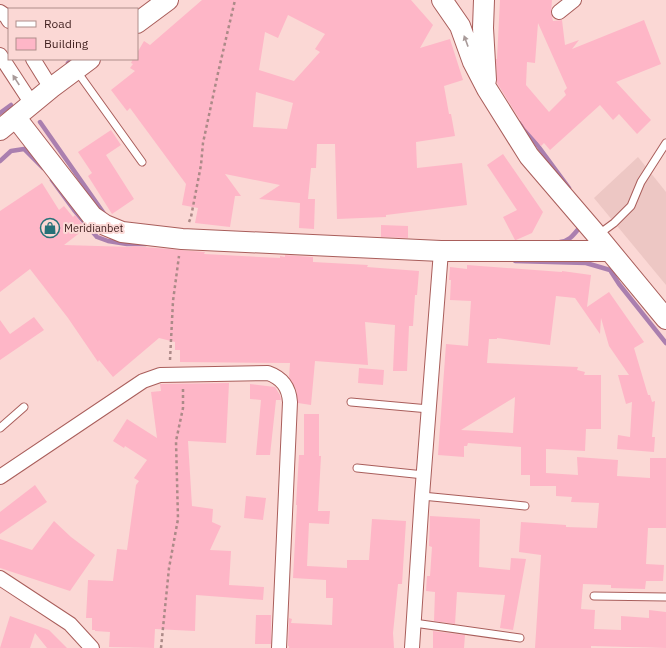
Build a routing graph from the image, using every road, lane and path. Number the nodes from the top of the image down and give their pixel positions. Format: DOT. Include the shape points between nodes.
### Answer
graph roads {
  1 [pos="168,0"];
  2 [pos="235,0"];
  3 [pos="442,0"];
  4 [pos="484,0"];
  5 [pos="574,0"];
  6 [pos="0,12"];
  7 [pos="559,12"];
  8 [pos="8,19"];
  9 [pos="138,22"];
  10 [pos="0,55"];
  11 [pos="34,60"];
  12 [pos="83,64"];
  13 [pos="51,88"];
  14 [pos="487,89"];
  15 [pos="32,104"];
  16 [pos="16,118"];
  17 [pos="0,130"];
  18 [pos="666,143"];
  19 [pos="142,162"];
  20 [pos="599,234"];
  21 [pos="182,239"];
  22 [pos="441,251"];
  23 [pos="609,251"];
  24 [pos="666,319"];
  25 [pos="176,374"];
  26 [pos="351,402"];
  27 [pos="24,407"];
  28 [pos="429,409"];
  29 [pos="0,428"];
  30 [pos="357,468"];
  31 [pos="424,475"];
  32 [pos="0,476"];
  33 [pos="422,496"];
  34 [pos="525,506"];
  35 [pos="0,578"];
  36 [pos="594,596"];
  37 [pos="666,597"];
  38 [pos="414,623"];
  39 [pos="520,638"];
  40 [pos="92,648"];
  41 [pos="161,648"];
  42 [pos="279,648"];
  43 [pos="412,648"];
  1 -- 9 [label="main road"];
  2 -- 21 [label="path" via="203,143 202,165 191,217"];
  14 -- 3 [label="main road, one-way" via="473,62 460,26"];
  4 -- 14 [label="main road"];
  5 -- 7 [label="street"];
  6 -- 8 [label="street"];
  15 -- 10 [label="street, one-way"];
  11 -- 13 [label="street"];
  12 -- 13 [label="main road"];
  12 -- 19 [label="lane"];
  13 -- 15 [label="main road"];
  14 -- 23 [label="main road" via="529,156"];
  15 -- 16 [label="main road"];
  16 -- 17 [label="main road"];
  16 -- 21 [label="main road" via="92,216 122,232"];
  18 -- 20 [label="lane" via="641,182 631,206"];
  21 -- 22 [label="main road"];
  21 -- 25 [label="path" via="173,301"];
  22 -- 23 [label="main road"];
  22 -- 28 [label="street"];
  23 -- 24 [label="main road"];
  25 -- 32 [label="street" via="160,375 143,381"];
  25 -- 41 [label="path" via="183,408 176,441 178,520 169,568"];
  25 -- 42 [label="street" via="268,373 282,380 287,386 290,402"];
  26 -- 28 [label="lane"];
  27 -- 29 [label="lane"];
  28 -- 31 [label="street"];
  30 -- 31 [label="lane"];
  31 -- 33 [label="street"];
  33 -- 34 [label="lane"];
  33 -- 38 [label="street"];
  35 -- 40 [label="street" via="70,624"];
  36 -- 37 [label="lane"];
  38 -- 39 [label="lane"];
  38 -- 43 [label="street"];
}
